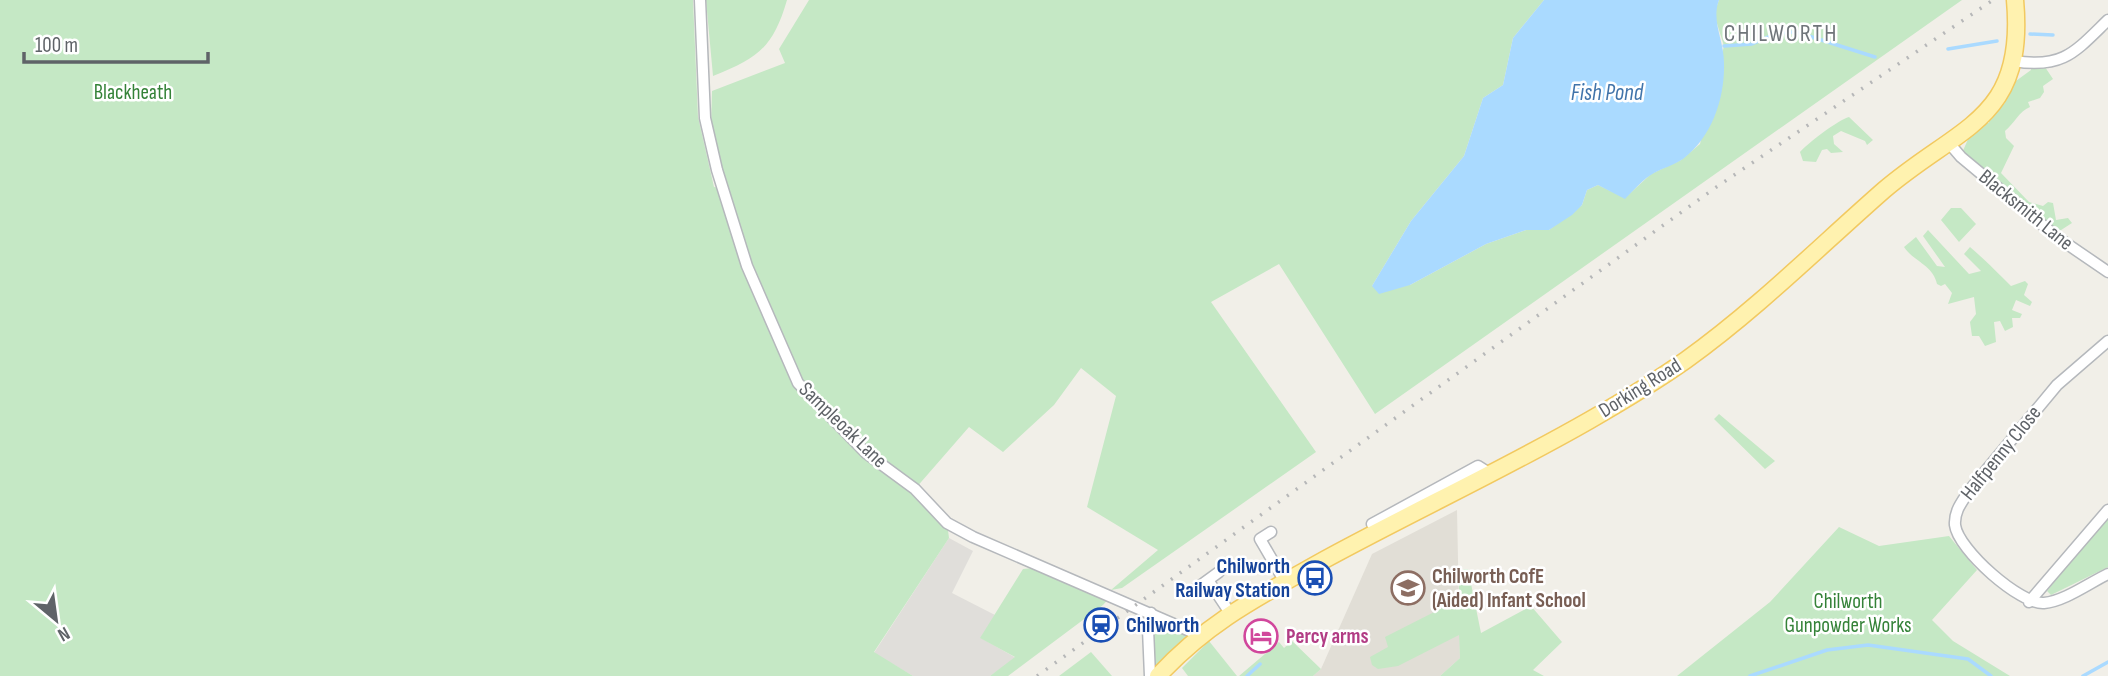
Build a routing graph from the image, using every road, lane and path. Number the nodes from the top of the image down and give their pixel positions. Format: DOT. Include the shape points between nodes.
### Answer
graph roads {
  1 [pos="700,0"];
  2 [pos="2015,0"];
  3 [pos="2108,20"];
  4 [pos="2014,61"];
  5 [pos="1949,143"];
  6 [pos="2108,272"];
  7 [pos="2108,341"];
  8 [pos="1421,503"];
  9 [pos="2108,510"];
  10 [pos="1372,524"];
  11 [pos="1271,532"];
  12 [pos="1219,572"];
  13 [pos="2108,574"];
  14 [pos="1208,580"];
  15 [pos="1285,582"];
  16 [pos="1193,591"];
  17 [pos="2029,602"];
  18 [pos="1151,613"];
  19 [pos="1230,613"];
  20 [pos="1199,635"];
  21 [pos="1150,676"];
  22 [pos="1158,676"];
  1 -- 18 [label="street, Sampleoak Lane" via="705,118 717,170 747,267 798,383 866,453 915,489 947,523"];
  2 -- 4 [label="main road, Dorking Road"];
  3 -- 4 [label="street" via="2062,60"];
  4 -- 5 [label="main road, Dorking Road" via="1990,110"];
  5 -- 6 [label="street, Blacksmith Lane" via="2057,237"];
  5 -- 8 [label="main road, Dorking Road" via="1894,182 1688,359 1586,422"];
  7 -- 17 [label="street, Halfpenny Close" via="2057,385 1957,509 1955,524 1965,548"];
  8 -- 10 [label="street"];
  8 -- 15 [label="main road, Dorking Road"];
  9 -- 17 [label="street"];
  11 -- 15 [label="street" via="1258,542"];
  12 -- 14 [label="street"];
  13 -- 17 [label="street" via="2054,601"];
  14 -- 16 [label="street"];
  14 -- 19 [label="street"];
  15 -- 19 [label="main road, Dorking Road"];
  18 -- 20 [label="street, Sampleoak Lane"];
  18 -- 21 [label="street"];
  19 -- 20 [label="main road, Dorking Road"];
  20 -- 22 [label="main road, Dorking Road"];
}
